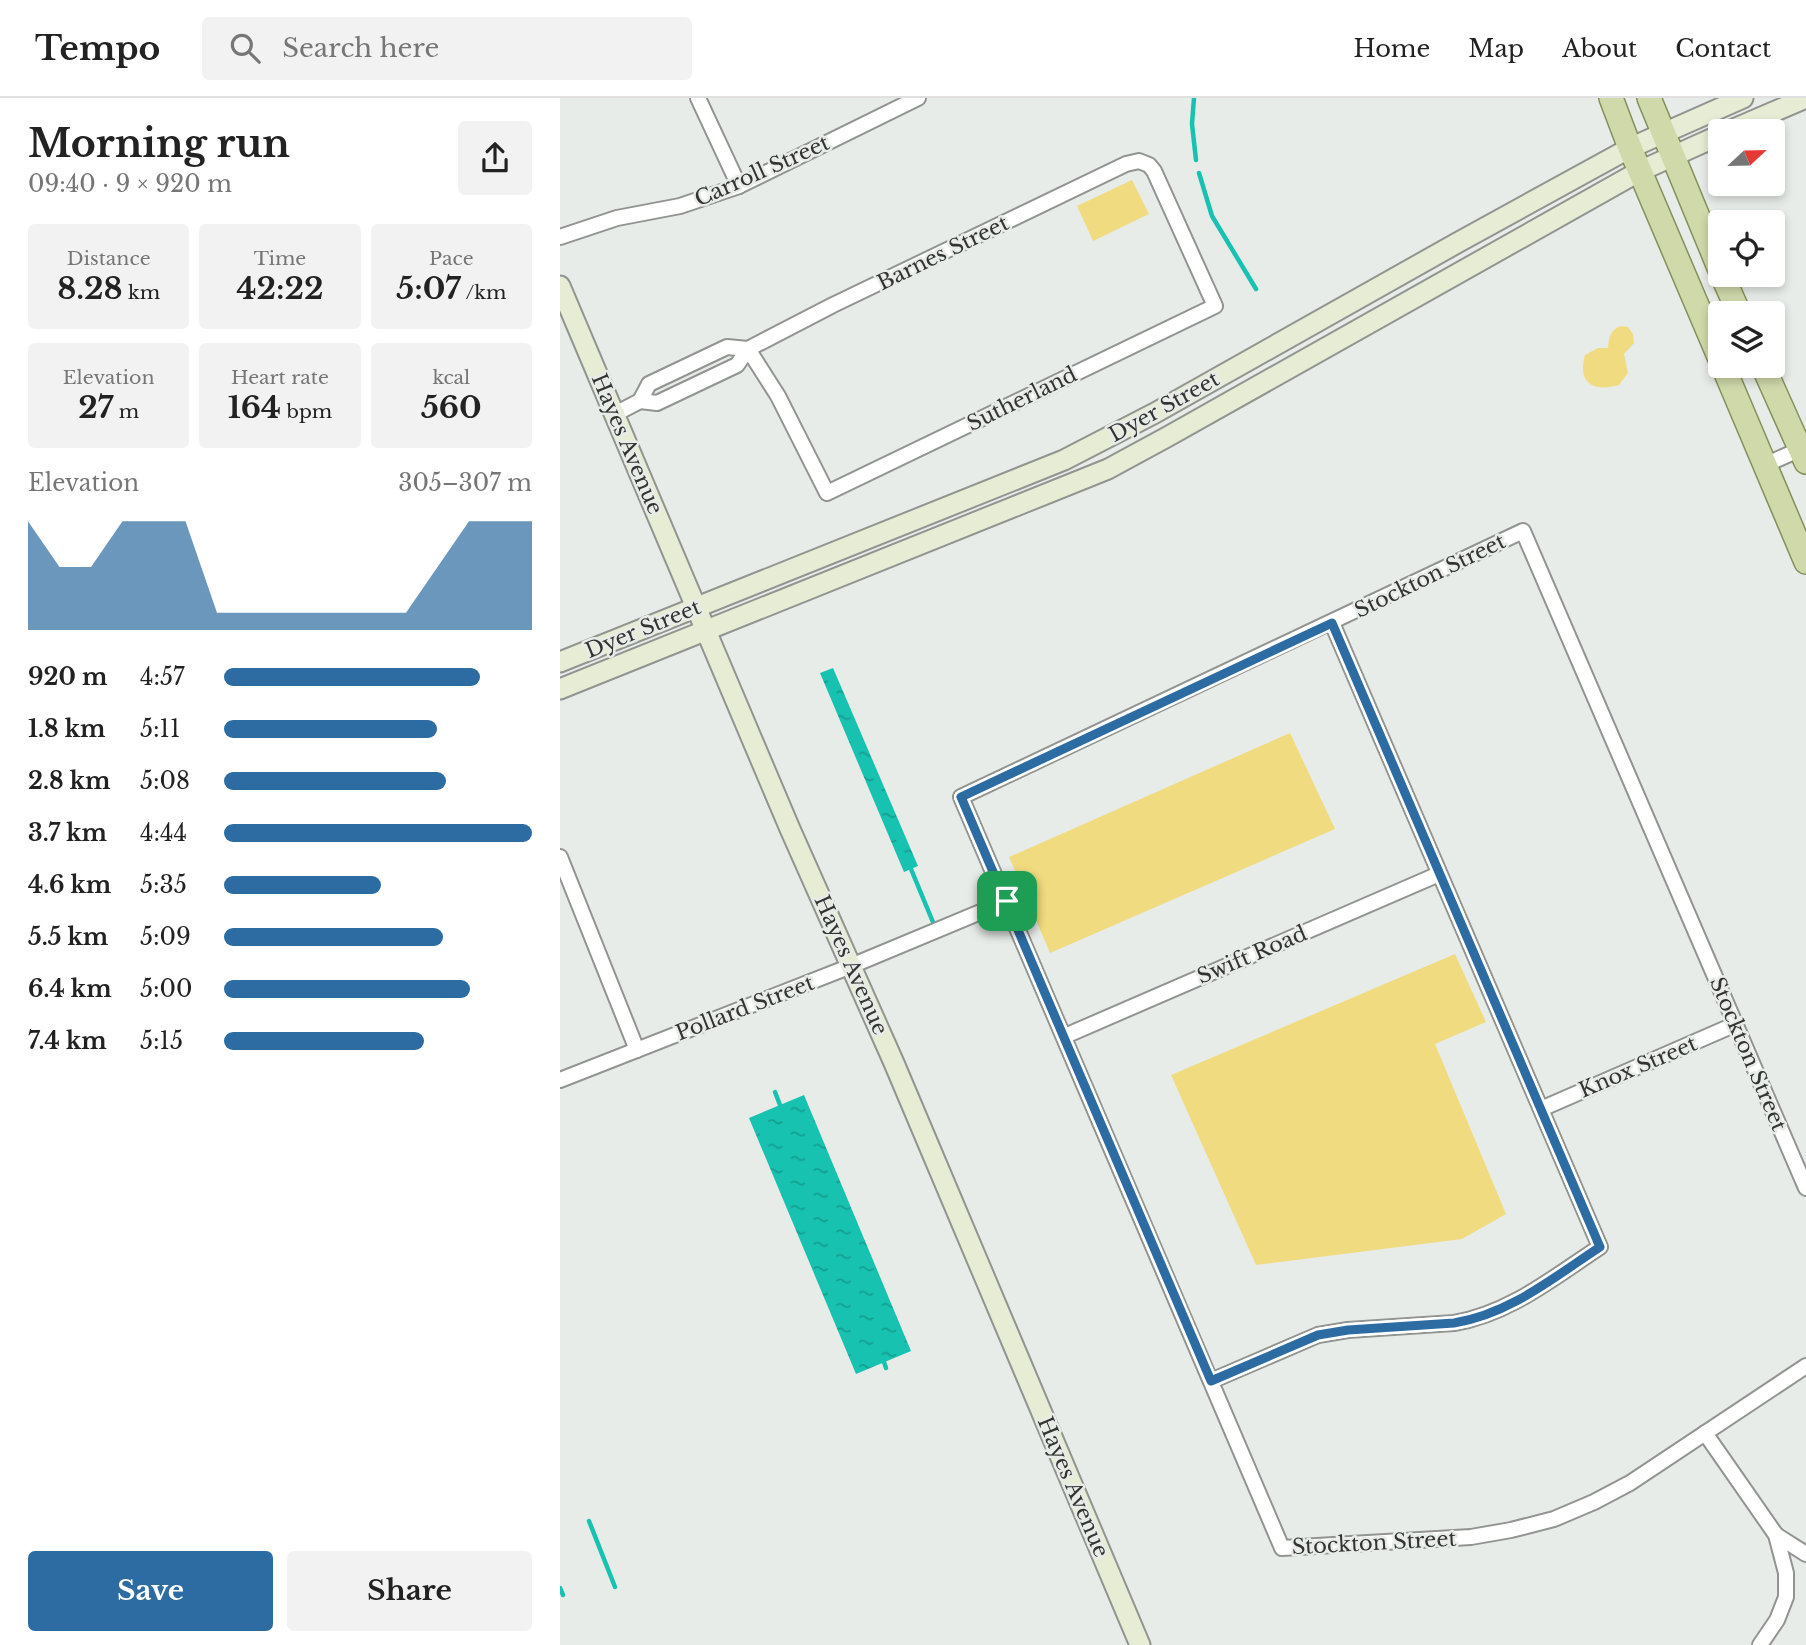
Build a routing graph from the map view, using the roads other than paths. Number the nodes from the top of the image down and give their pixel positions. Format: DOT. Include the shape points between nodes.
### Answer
graph roads {
  1 [pos="698,98"];
  2 [pos="918,98"];
  3 [pos="1611,98"];
  4 [pos="1649,98"];
  5 [pos="1742,98"];
  6 [pos="1806,98"];
  7 [pos="1757,119"];
  8 [pos="1662,133"];
  9 [pos="1708,140"];
  10 [pos="1630,148"];
  11 [pos="1672,156"];
  12 [pos="1139,161"];
  13 [pos="1640,171"];
  14 [pos="739,186"];
  15 [pos="560,237"];
  16 [pos="1708,241"];
  17 [pos="560,286"];
  18 [pos="566,318"];
  19 [pos="1708,331"];
  20 [pos="748,349"];
  21 [pos="1728,378"];
  22 [pos="1769,378"];
  23 [pos="640,401"];
  24 [pos="615,414"];
  25 [pos="1804,452"];
  26 [pos="1765,465"];
  27 [pos="1806,562"];
  28 [pos="695,609"];
  29 [pos="1332,623"];
  30 [pos="706,631"];
  31 [pos="560,662"];
  32 [pos="560,689"];
  33 [pos="560,857"];
  34 [pos="1439,874"];
  35 [pos="1007,901"];
  36 [pos="851,966"];
  37 [pos="1736,1024"];
  38 [pos="1065,1036"];
  39 [pos="637,1050"];
  40 [pos="560,1080"];
  41 [pos="1541,1109"];
  42 [pos="1806,1188"];
  43 [pos="1806,1366"];
  44 [pos="1211,1381"];
  45 [pos="1705,1433"];
  46 [pos="1776,1535"];
  47 [pos="1806,1554"];
  48 [pos="1140,1645"];
  49 [pos="1760,1645"];
  1 -- 14 [label="street"];
  2 -- 14 [label="street, Carroll Street"];
  3 -- 10 [label="main road"];
  4 -- 8 [label="main road"];
  5 -- 8 [label="main road, Dyer Street"];
  6 -- 7 [label="main road"];
  8 -- 10 [label="main road, Dyer Street"];
  8 -- 11 [label="main road"];
  9 -- 11 [label="main road, Dyer Street"];
  10 -- 13 [label="main road"];
  10 -- 28 [label="main road, Dyer Street" via="1064,460"];
  11 -- 13 [label="main road, Dyer Street"];
  11 -- 16 [label="main road"];
  12 -- 20 [label="street, Barnes Street"];
  12 -- 20 [label="street, Sutherland" via="1154,171 1215,306 827,493 778,396"];
  13 -- 19 [label="main road"];
  13 -- 30 [label="main road, Dyer Street" via="1108,469"];
  14 -- 15 [label="street, Carroll Street"];
  17 -- 18 [label="main road, Hayes Avenue"];
  18 -- 24 [label="main road, Hayes Avenue"];
  20 -- 23 [label="street, Barnes Street" via="737,365 657,403"];
  20 -- 23 [label="street, Barnes Street" via="727,347 649,384"];
  21 -- 26 [label="main road"];
  22 -- 25 [label="main road"];
  23 -- 24 [label="street, Barnes Street"];
  24 -- 28 [label="main road, Hayes Avenue"];
  25 -- 26 [label="street"];
  26 -- 27 [label="main road"];
  28 -- 30 [label="main road, Hayes Avenue"];
  28 -- 31 [label="main road, Dyer Street"];
  29 -- 34 [label="street"];
  29 -- 35 [label="street, Stockton Street" via="961,797"];
  29 -- 37 [label="street, Stockton Street" via="1523,531"];
  30 -- 32 [label="main road, Dyer Street"];
  30 -- 36 [label="main road, Hayes Avenue"];
  33 -- 39 [label="street"];
  34 -- 38 [label="street, Swift Road"];
  34 -- 41 [label="street"];
  35 -- 36 [label="street, Pollard Street"];
  35 -- 38 [label="street, Stockton Street"];
  36 -- 39 [label="street, Pollard Street"];
  36 -- 48 [label="main road, Hayes Avenue"];
  37 -- 41 [label="street, Knox Street"];
  37 -- 42 [label="street, Stockton Street"];
  38 -- 44 [label="street, Stockton Street"];
  39 -- 40 [label="street, Pollard Street"];
  41 -- 44 [label="street" via="1600,1247 1531,1293 1487,1315 1454,1323 1318,1335"];
  43 -- 45 [label="street, Stockton Street"];
  44 -- 45 [label="street, Stockton Street" via="1282,1548 1471,1537 1535,1525 1615,1492"];
  45 -- 46 [label="street"];
  46 -- 47 [label="street"];
  46 -- 49 [label="street" via="1786,1573 1786,1597"];
}
